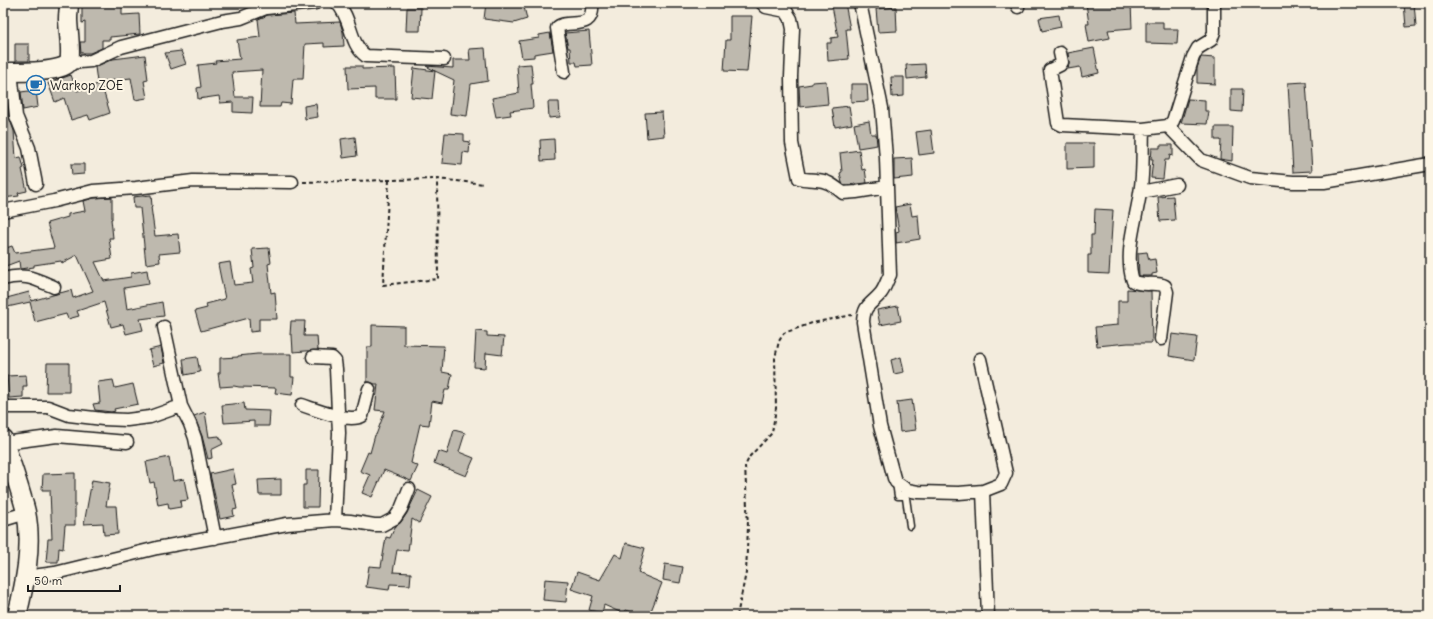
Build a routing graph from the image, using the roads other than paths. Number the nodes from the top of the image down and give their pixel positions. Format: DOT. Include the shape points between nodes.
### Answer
graph roads {
  1 [pos="69,3"];
  2 [pos="315,3"];
  3 [pos="337,3"];
  4 [pos="592,3"];
  5 [pos="762,3"];
  6 [pos="860,3"];
  7 [pos="1214,3"];
  8 [pos="1060,53"];
  9 [pos="444,59"];
  10 [pos="68,63"];
  11 [pos="7,72"];
  12 [pos="564,72"];
  13 [pos="1168,126"];
  14 [pos="1143,129"];
  15 [pos="1430,164"];
  16 [pos="292,182"];
  17 [pos="36,184"];
  18 [pos="1177,185"];
  19 [pos="887,187"];
  20 [pos="1141,192"];
  21 [pos="3,210"];
  22 [pos="3,279"];
  23 [pos="54,286"];
  24 [pos="164,327"];
  25 [pos="1161,339"];
  26 [pos="313,357"];
  27 [pos="980,359"];
  28 [pos="369,389"];
  29 [pos="302,405"];
  30 [pos="181,406"];
  31 [pos="3,407"];
  32 [pos="339,416"];
  33 [pos="4,441"];
  34 [pos="126,442"];
  35 [pos="896,482"];
  36 [pos="409,488"];
  37 [pos="983,491"];
  38 [pos="26,513"];
  39 [pos="3,520"];
  40 [pos="335,520"];
  41 [pos="910,526"];
  42 [pos="214,538"];
  43 [pos="25,577"];
  44 [pos="17,616"];
  45 [pos="988,616"];
  1 -- 10 [label="main road"];
  2 -- 10 [label="street" via="266,8 240,18 121,47 85,63"];
  3 -- 9 [label="street" via="345,14 355,43 366,56"];
  4 -- 12 [label="street" via="592,14 588,20 561,24 557,28"];
  5 -- 19 [label="street" via="766,7 786,11 791,19 792,143 799,178 830,183 843,193"];
  6 -- 19 [label="street" via="882,108"];
  7 -- 13 [label="street" via="1214,32 1211,40 1198,48 1173,121"];
  8 -- 14 [label="street" via="1062,62 1050,70 1058,123 1062,126"];
  10 -- 11 [label="main road" via="56,69"];
  11 -- 17 [label="street" via="16,116 29,148"];
  13 -- 14 [label="street"];
  13 -- 15 [label="street" via="1201,160 1250,178 1324,182"];
  14 -- 20 [label="street"];
  16 -- 21 [label="street" via="193,181 93,191"];
  18 -- 20 [label="street"];
  19 -- 35 [label="street" via="890,275 883,292 864,312 863,322 880,426 890,469"];
  20 -- 25 [label="street" via="1131,250 1132,275 1133,281 1139,284 1165,286 1167,292"];
  22 -- 23 [label="street" via="20,276"];
  24 -- 30 [label="street"];
  26 -- 32 [label="street" via="332,358 335,361"];
  27 -- 37 [label="street" via="1006,473 1001,484"];
  28 -- 32 [label="street" via="362,416 356,419"];
  29 -- 32 [label="street"];
  30 -- 31 [label="street" via="150,417 127,420 69,415 48,407"];
  30 -- 42 [label="street" via="196,438"];
  32 -- 40 [label="street"];
  33 -- 34 [label="street" via="57,436"];
  33 -- 38 [label="main road"];
  35 -- 37 [label="street" via="908,490 918,492"];
  35 -- 41 [label="lane" via="898,496 906,498"];
  36 -- 40 [label="street" via="401,509 395,518 388,522 374,525"];
  37 -- 45 [label="street"];
  38 -- 39 [label="street"];
  38 -- 43 [label="main road" via="28,555"];
  40 -- 42 [label="street" via="287,524"];
  42 -- 43 [label="street" via="157,548 55,573"];
  43 -- 44 [label="main road"];
}
